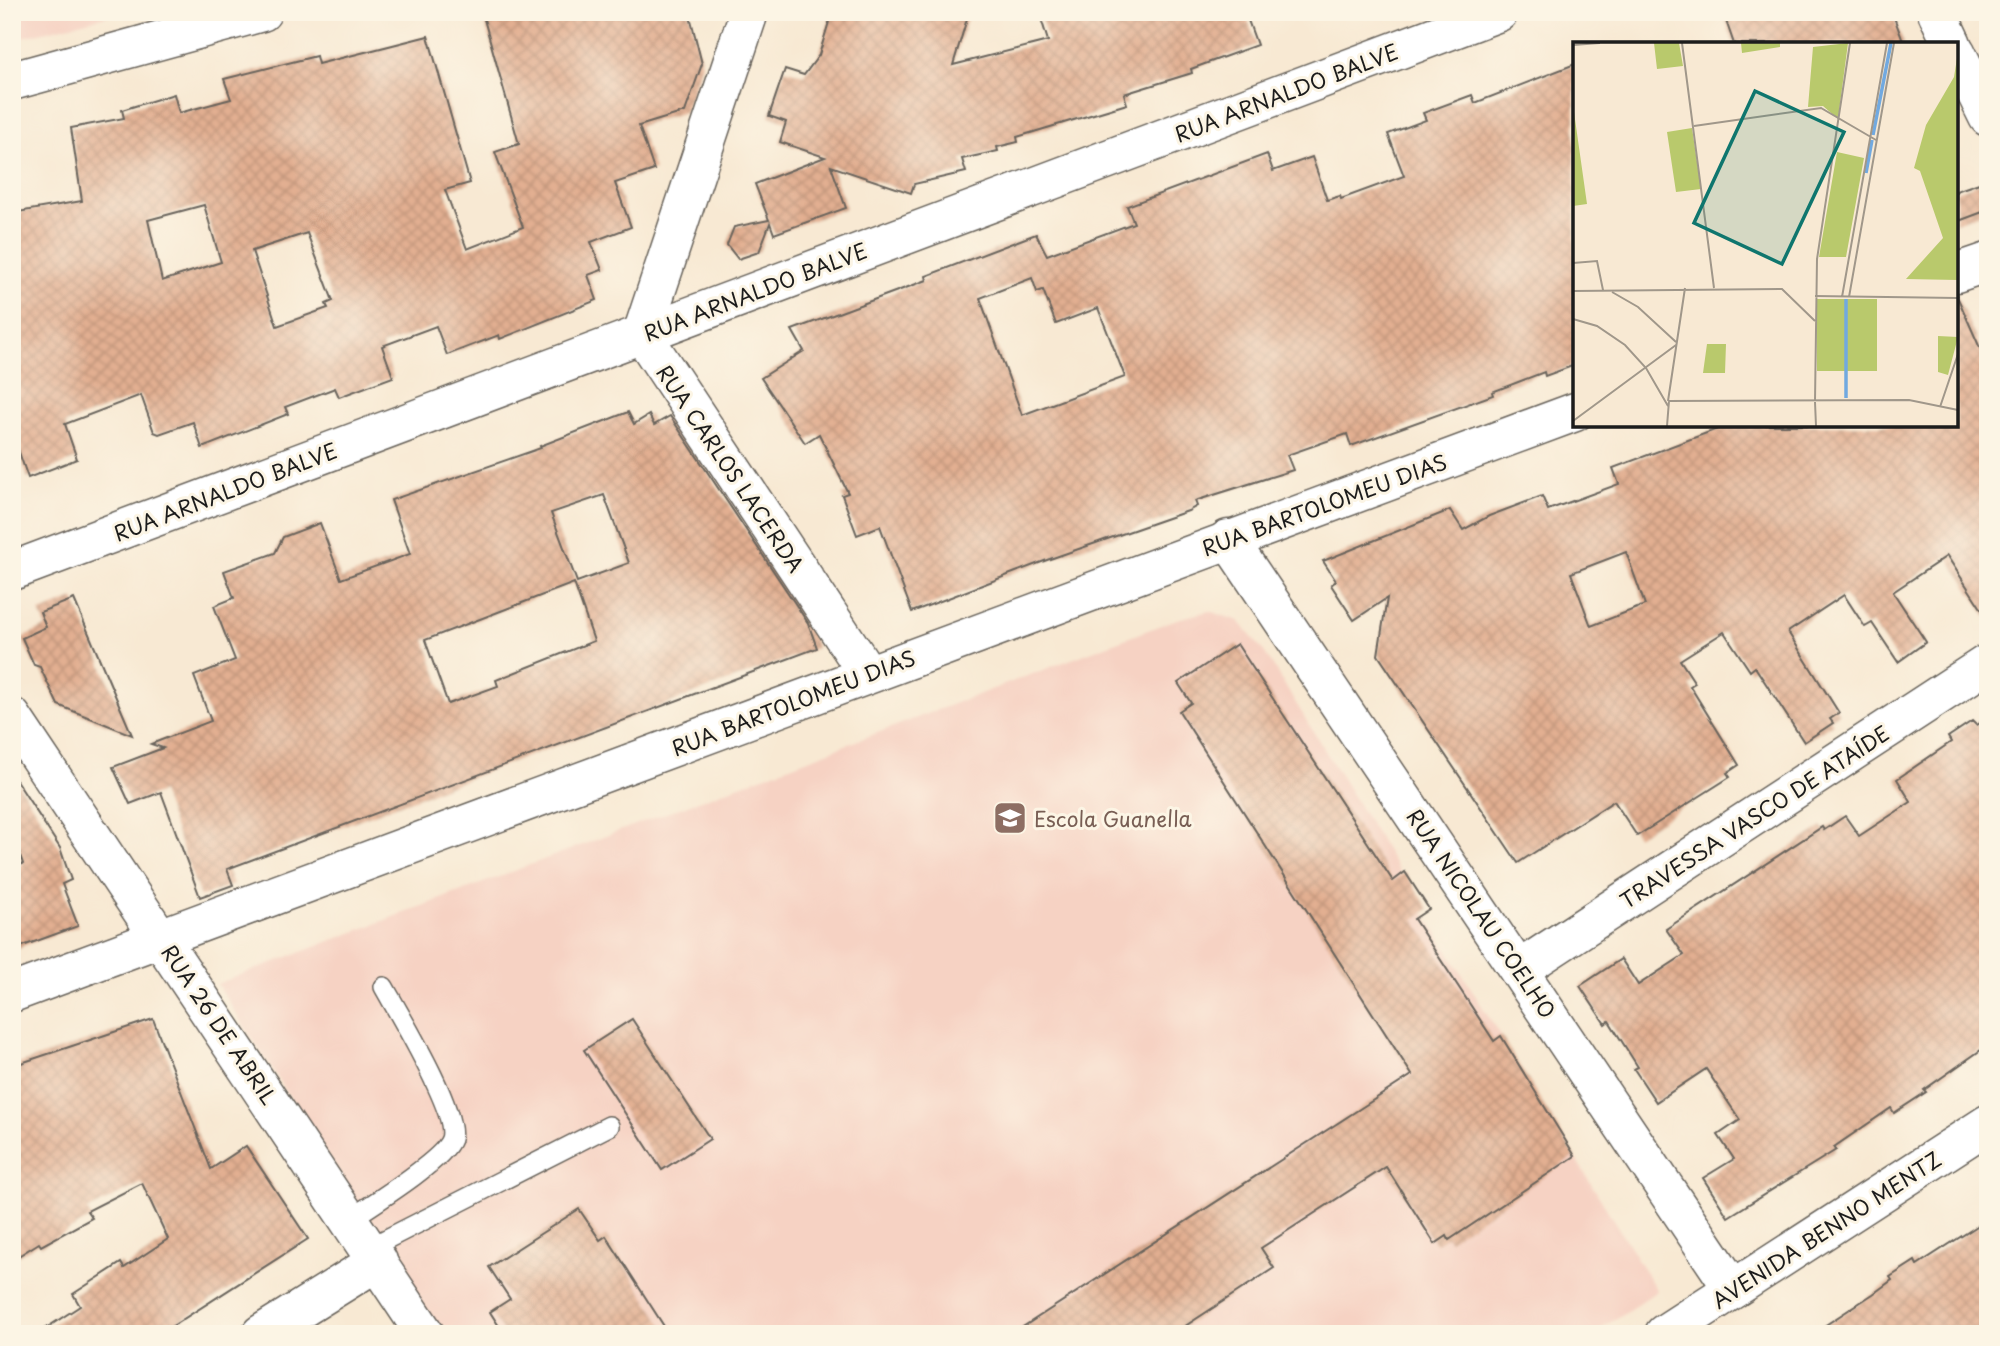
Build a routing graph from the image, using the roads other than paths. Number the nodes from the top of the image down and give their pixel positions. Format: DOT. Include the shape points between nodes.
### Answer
graph roads {
  1 [pos="262,12"];
  2 [pos="748,12"];
  3 [pos="1499,12"];
  4 [pos="1937,12"];
  5 [pos="1951,42"];
  6 [pos="1958,56"];
  7 [pos="12,80"];
  8 [pos="1988,117"];
  9 [pos="1988,261"];
  10 [pos="1958,272"];
  11 [pos="642,334"];
  12 [pos="1573,413"];
  13 [pos="1228,539"];
  14 [pos="12,571"];
  15 [pos="1988,663"];
  16 [pos="867,674"];
  17 [pos="12,717"];
  18 [pos="162,938"];
  19 [pos="1520,969"];
  20 [pos="384,987"];
  21 [pos="12,993"];
  22 [pos="1988,1124"];
  23 [pos="609,1126"];
  24 [pos="366,1243"];
  25 [pos="1733,1289"];
  26 [pos="261,1334"];
  27 [pos="425,1334"];
  28 [pos="1664,1334"];
  1 -- 7 [label="street"];
  2 -- 11 [label="street"];
  3 -- 11 [label="street, RUA ARNALDO BALVE"];
  4 -- 5 [label="street"];
  6 -- 8 [label="street"];
  9 -- 10 [label="street"];
  11 -- 14 [label="street, RUA ARNALDO BALVE"];
  11 -- 16 [label="street, RUA CARLOS LACERDA"];
  12 -- 13 [label="street, RUA BARTOLOMEU DIAS"];
  13 -- 16 [label="street, RUA BARTOLOMEU DIAS"];
  13 -- 19 [label="street, RUA NICOLAU COELHO"];
  15 -- 19 [label="street, TRAVESSA VASCO DE ATAÍDE"];
  16 -- 18 [label="street, RUA BARTOLOMEU DIAS"];
  17 -- 18 [label="street, RUA 26 DE ABRIL"];
  18 -- 21 [label="street, RUA BARTOLOMEU DIAS"];
  18 -- 24 [label="street, RUA 26 DE ABRIL"];
  19 -- 25 [label="street, RUA NICOLAU COELHO"];
  20 -- 24 [label="lane" via="442,1096 451,1139"];
  22 -- 25 [label="street, AVENIDA BENNO MENTZ"];
  23 -- 24 [label="lane"];
  24 -- 26 [label="street"];
  24 -- 27 [label="street, RUA 26 DE ABRIL"];
  25 -- 28 [label="street, AVENIDA BENNO MENTZ"];
}
